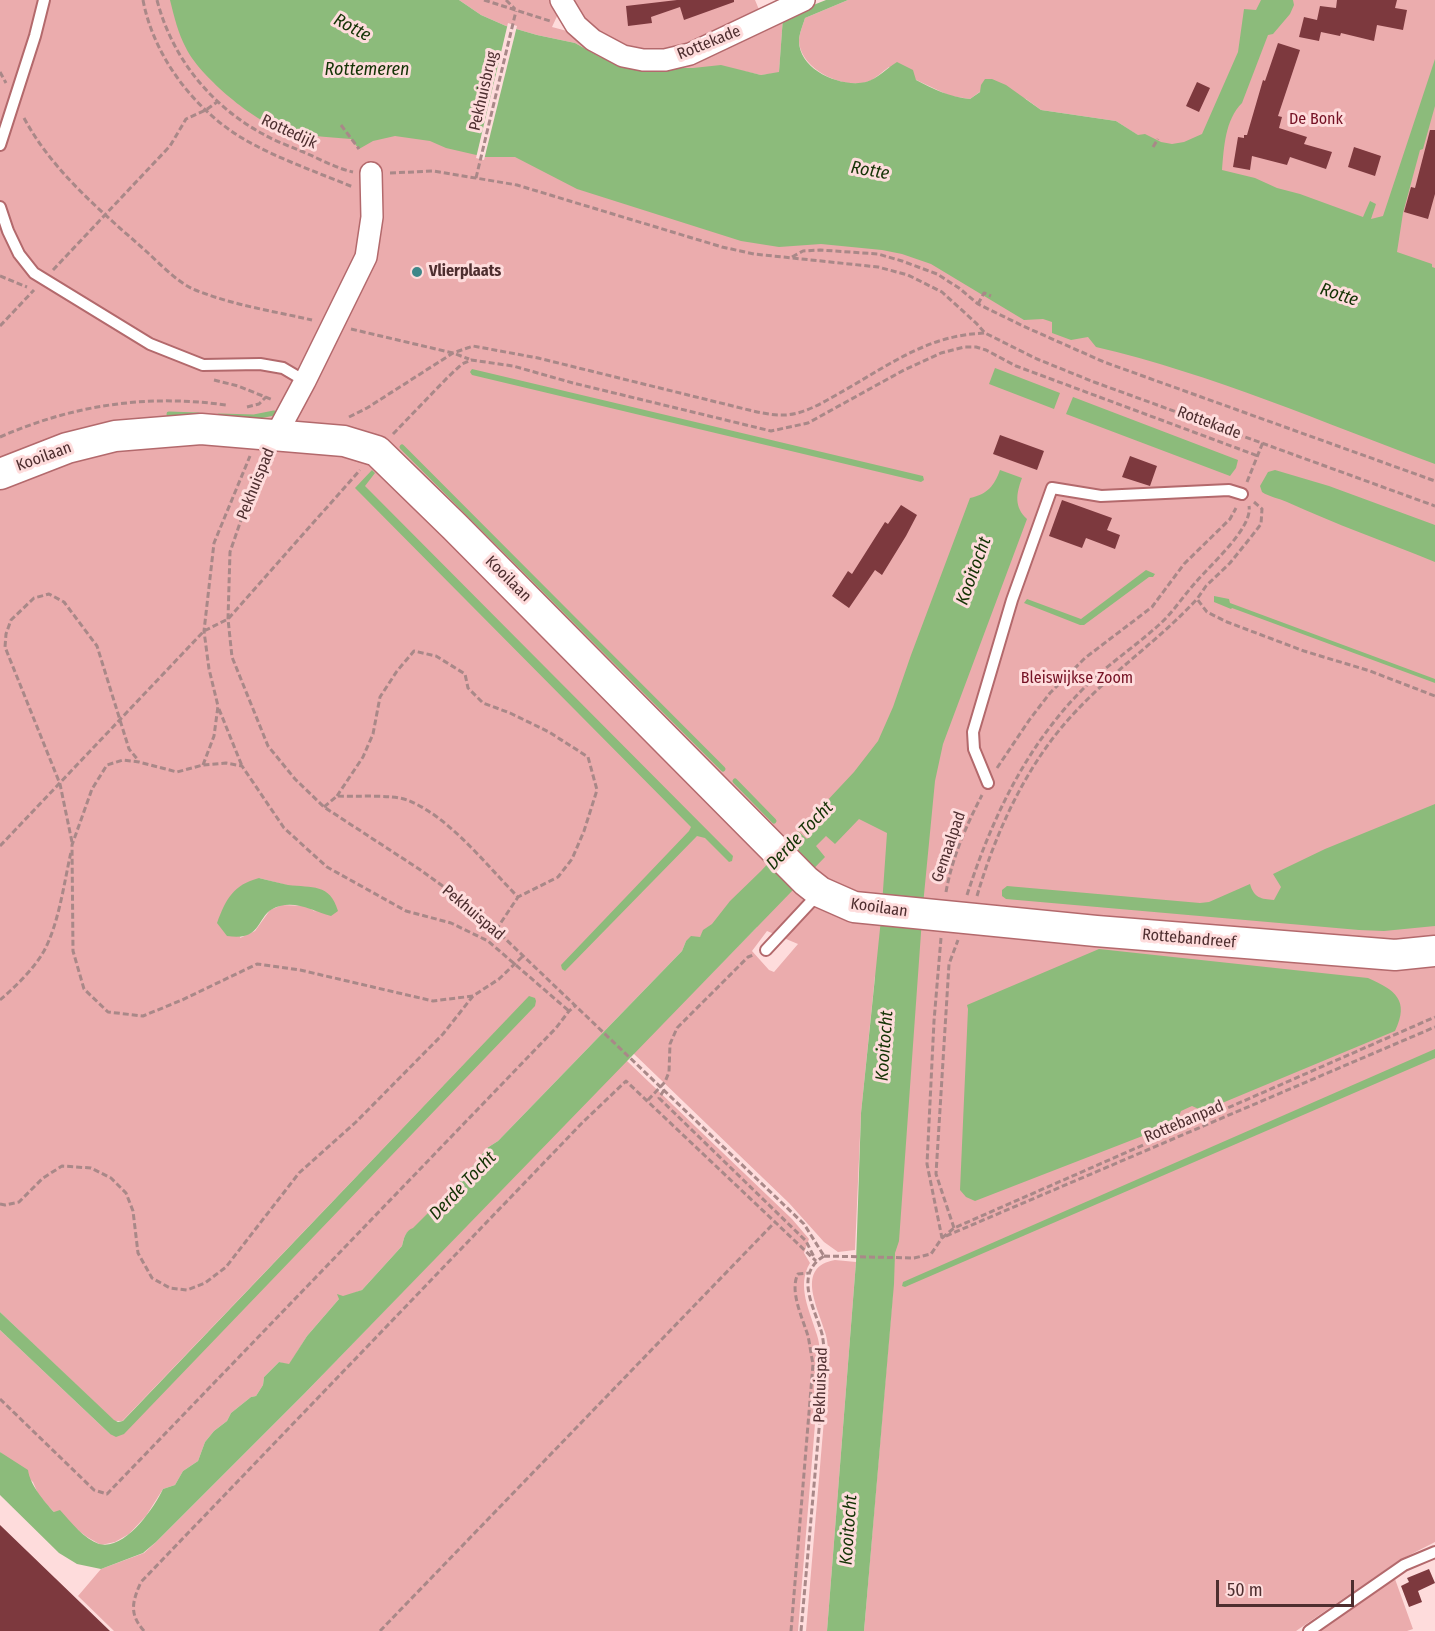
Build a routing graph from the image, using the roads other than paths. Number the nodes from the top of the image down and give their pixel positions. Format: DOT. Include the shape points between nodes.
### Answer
graph roads {
  1 [pos="44,0"];
  2 [pos="561,0"];
  3 [pos="804,0"];
  4 [pos="0,145"];
  5 [pos="371,183"];
  6 [pos="0,207"];
  7 [pos="305,381"];
  8 [pos="276,435"];
  9 [pos="0,474"];
  10 [pos="1242,494"];
  11 [pos="988,783"];
  12 [pos="813,887"];
  13 [pos="953,917"];
  14 [pos="766,950"];
  15 [pos="1435,951"];
  16 [pos="1435,1552"];
  17 [pos="1309,1631"];
  1 -- 4 [label="lane"];
  2 -- 3 [label="street, Rottekade" via="576,25 606,48 644,60 690,54"];
  5 -- 7 [label="street, Pekhuispad" via="372,217 366,257"];
  6 -- 7 [label="lane" via="19,254 34,273 150,344 203,365 260,364 283,368"];
  7 -- 8 [label="street, Pekhuispad"];
  8 -- 9 [label="street, Kooilaan" via="201,429 115,436 67,448"];
  8 -- 12 [label="street, Kooilaan" via="344,441 377,451"];
  10 -- 11 [label="lane" via="1229,490 1101,496 1052,488 1012,600 973,732 974,748"];
  12 -- 13 [label="street, Kooilaan" via="854,907"];
  12 -- 14 [label="lane"];
  13 -- 15 [label="street, Rottebandreef" via="1384,954"];
  16 -- 17 [label="lane" via="1404,1564"];
}
